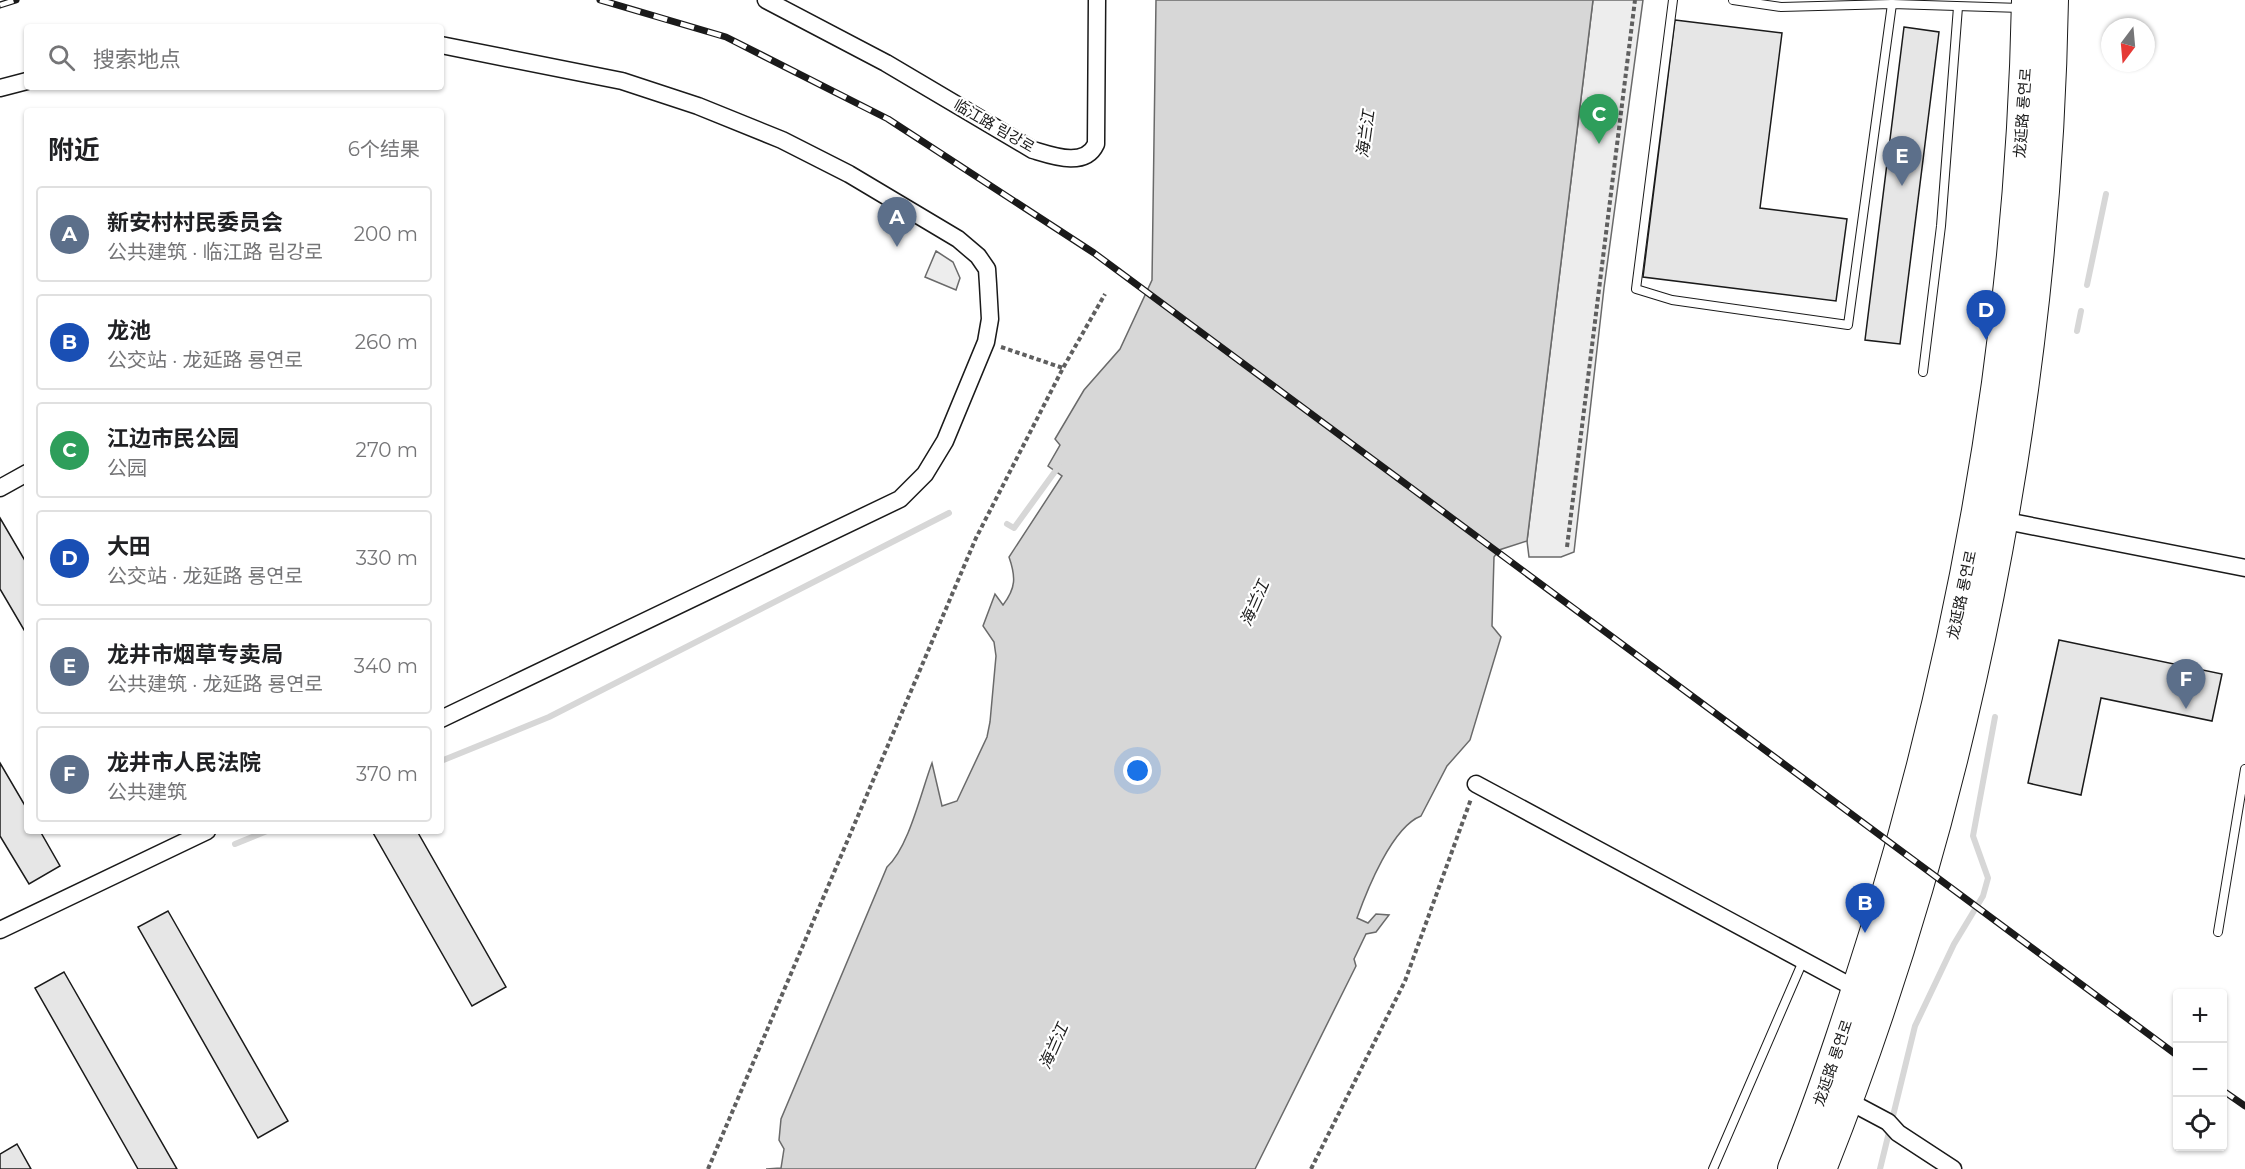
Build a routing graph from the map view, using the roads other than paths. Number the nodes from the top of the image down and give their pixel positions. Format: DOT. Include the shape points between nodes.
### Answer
graph roads {
  1 [pos="766,0"];
  2 [pos="1097,0"];
  3 [pos="1673,0"];
  4 [pos="1733,0"];
  5 [pos="1892,4"];
  6 [pos="2040,4"];
  7 [pos="1958,7"];
  8 [pos="444,46"];
  9 [pos="24,82"];
  10 [pos="0,88"];
  11 [pos="1923,372"];
  12 [pos="24,475"];
  13 [pos="0,488"];
  14 [pos="1989,518"];
  15 [pos="2245,568"];
  16 [pos="444,718"];
  17 [pos="2245,769"];
  18 [pos="1476,784"];
  19 [pos="201,834"];
  20 [pos="0,930"];
  21 [pos="2218,932"];
  22 [pos="1803,961"];
  23 [pos="1858,990"];
  24 [pos="1835,1095"];
  25 [pos="1713,1169"];
  26 [pos="1794,1169"];
  27 [pos="1820,1169"];
  28 [pos="1953,1169"];
  1 -- 2 [label="street, 临江路 림강로" via="886,63 1034,150 1059,158 1081,157 1092,152 1096,144"];
  3 -- 5 [label="lane" via="1636,289 1672,300 1848,325"];
  4 -- 5 [label="lane" via="1781,7"];
  5 -- 7 [label="lane"];
  6 -- 7 [label="lane"];
  6 -- 14 [label="highway, 龙延路 룡연로" via="2024,112 2005,331 1989,454"];
  7 -- 11 [label="lane" via="1941,226"];
  8 -- 16 [label="street" via="622,81 782,140 849,174 958,239 978,256 987,269 990,319 986,342 945,441 925,474 900,499"];
  9 -- 10 [label="street"];
  12 -- 13 [label="street"];
  14 -- 15 [label="street"];
  14 -- 23 [label="highway, 龙延路 룡연로" via="1900,852"];
  14 -- 24 [label="highway, 龙延路 룡연로" via="1964,702 1923,868"];
  17 -- 21 [label="lane"];
  18 -- 22 [label="street"];
  19 -- 20 [label="street"];
  22 -- 23 [label="street"];
  22 -- 25 [label="lane"];
  23 -- 24 [label="highway, 龙延路 룡연로"];
  24 -- 26 [label="highway, 龙延路 룡연로"];
  24 -- 27 [label="highway, 龙延路 룡연로"];
  24 -- 28 [label="street"];
}
